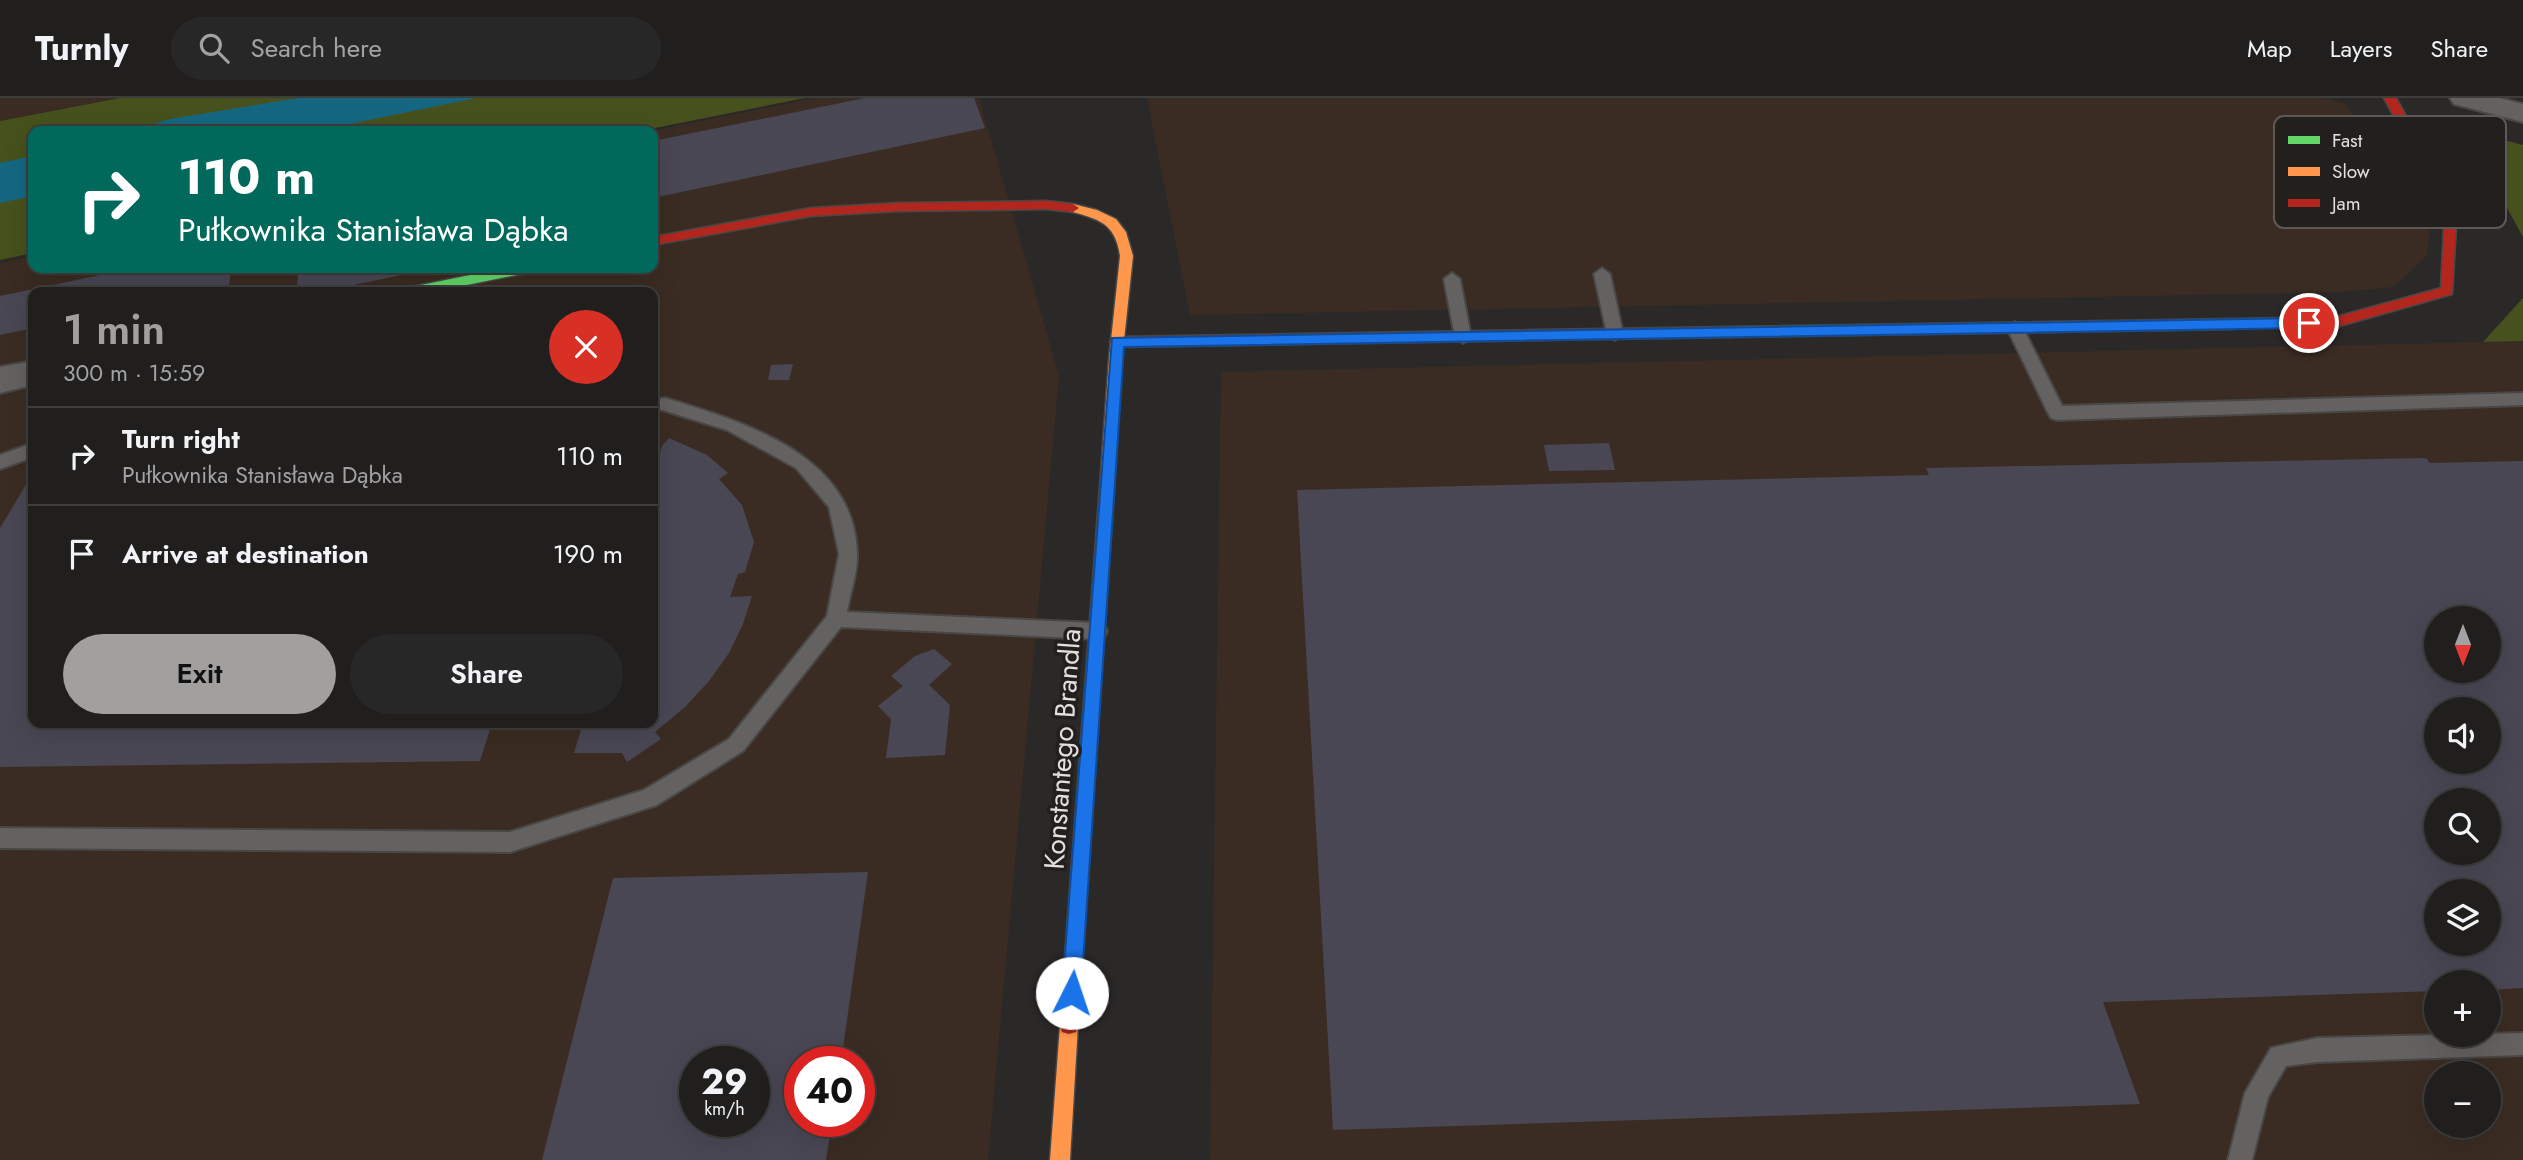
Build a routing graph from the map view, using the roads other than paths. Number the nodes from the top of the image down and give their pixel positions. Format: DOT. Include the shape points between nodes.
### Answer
graph roads {
  1 [pos="2390,98"];
  2 [pos="2464,98"];
  3 [pos="2523,113"];
  4 [pos="2400,116"];
  5 [pos="2450,228"];
  6 [pos="658,240"];
  7 [pos="502,273"];
  8 [pos="1602,274"];
  9 [pos="1452,279"];
  10 [pos="435,287"];
  11 [pos="2015,328"];
  12 [pos="1615,334"];
  13 [pos="1463,337"];
  14 [pos="1117,342"];
  15 [pos="28,374"];
  16 [pos="0,380"];
  17 [pos="2523,399"];
  18 [pos="665,404"];
  19 [pos="28,452"];
  20 [pos="0,462"];
  21 [pos="836,619"];
  22 [pos="1097,631"];
  23 [pos="0,838"];
  24 [pos="2523,1044"];
  25 [pos="1060,1160"];
  26 [pos="2240,1160"];
  1 -- 4 [label="street"];
  2 -- 3 [label="street"];
  5 -- 11 [label="street" via="2446,291 2336,322"];
  6 -- 14 [label="street, Konstantego Brandla" via="750,220 825,211 1046,205 1077,209 1114,225 1122,234 1125,245"];
  7 -- 10 [label="street"];
  8 -- 12 [label="lane"];
  9 -- 13 [label="lane"];
  11 -- 12 [label="street"];
  11 -- 17 [label="lane" via="2057,413"];
  12 -- 13 [label="street"];
  13 -- 14 [label="street"];
  14 -- 22 [label="street, Konstantego Brandla"];
  15 -- 16 [label="street"];
  18 -- 21 [label="lane" via="733,425 802,463 838,504 848,554"];
  19 -- 20 [label="lane"];
  21 -- 22 [label="lane"];
  21 -- 23 [label="lane" via="736,745 650,798 510,842"];
  22 -- 25 [label="street, Konstantego Brandla"];
  24 -- 26 [label="lane" via="2317,1050 2279,1056 2257,1093"];
}
